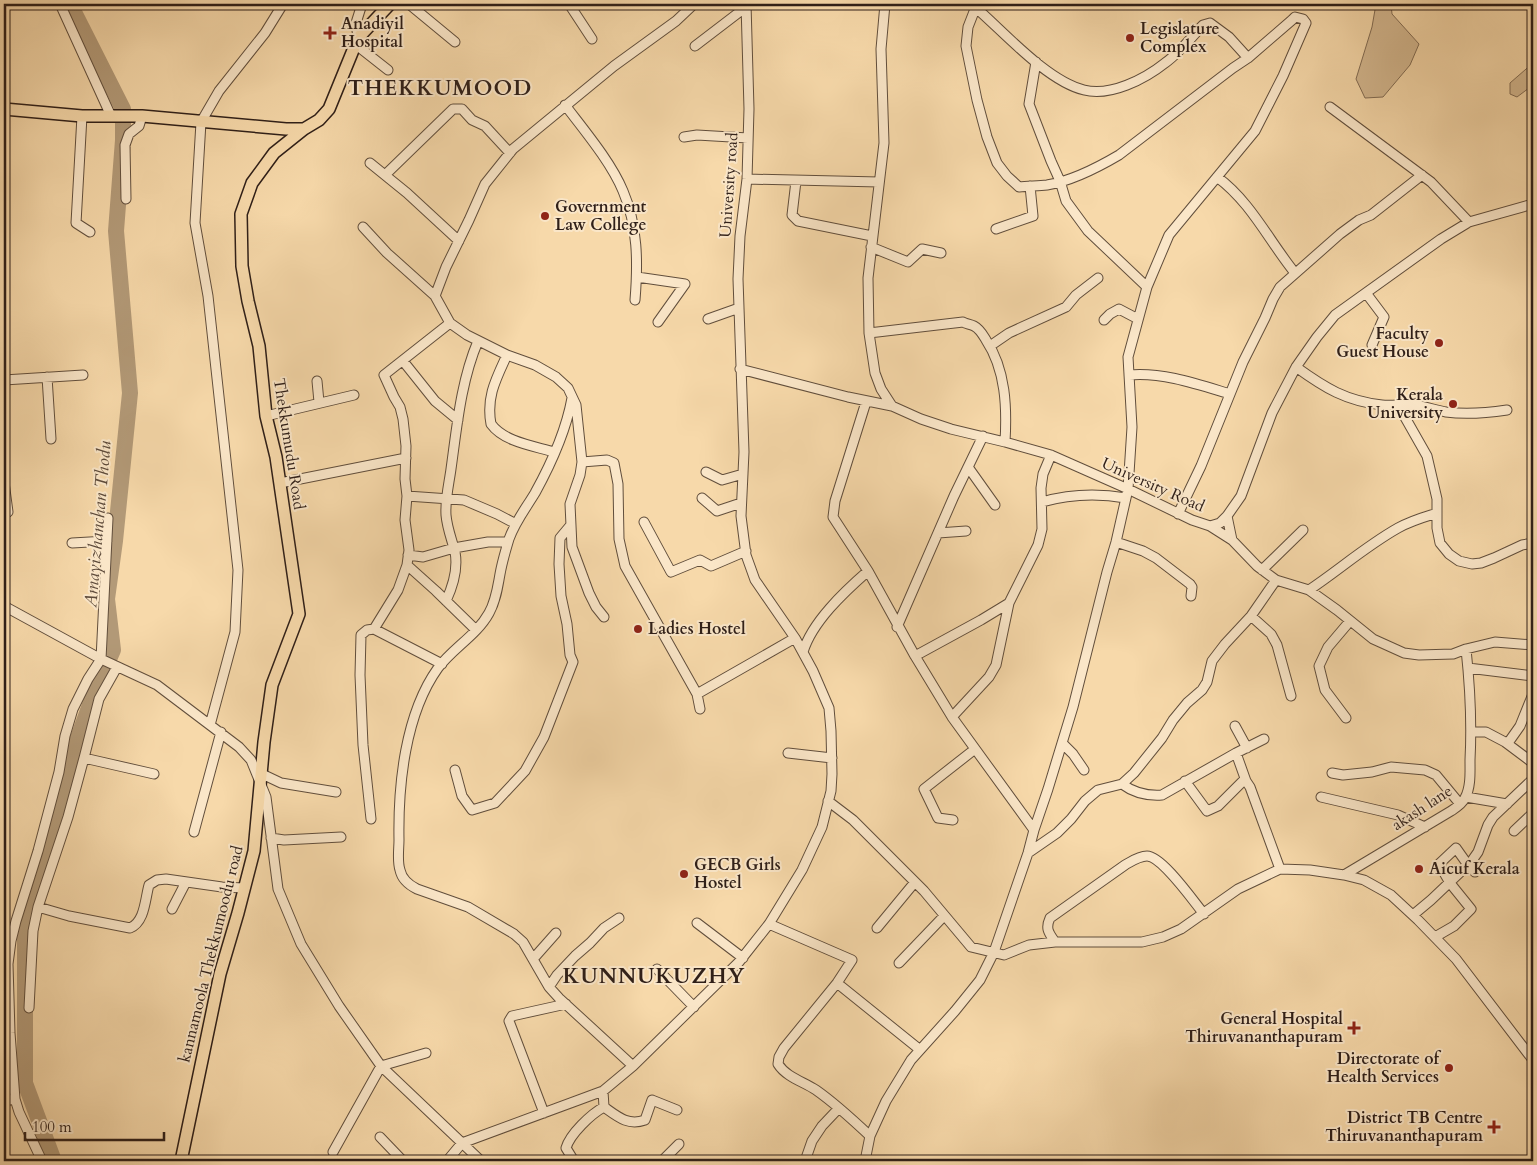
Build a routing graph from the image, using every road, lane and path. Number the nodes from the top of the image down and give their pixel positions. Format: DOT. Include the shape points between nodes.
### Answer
graph roads {
  1 [pos="60,4"];
  2 [pos="283,4"];
  3 [pos="362,4"];
  4 [pos="390,4"];
  5 [pos="409,4"];
  6 [pos="569,4"];
  7 [pos="694,4"];
  8 [pos="885,4"];
  9 [pos="746,5"];
  10 [pos="976,5"];
  11 [pos="592,39"];
  12 [pos="357,41"];
  13 [pos="455,42"];
  14 [pos="695,46"];
  15 [pos="1248,58"];
  16 [pos="1036,62"];
  17 [pos="388,70"];
  18 [pos="565,105"];
  19 [pos="1330,107"];
  20 [pos="4,109"];
  21 [pos="82,116"];
  22 [pos="113,116"];
  23 [pos="142,116"];
  24 [pos="201,122"];
  25 [pos="304,129"];
  26 [pos="684,137"];
  27 [pos="748,138"];
  28 [pos="510,152"];
  29 [pos="370,163"];
  30 [pos="385,175"];
  31 [pos="1422,175"];
  32 [pos="1217,177"];
  33 [pos="746,179"];
  34 [pos="796,180"];
  35 [pos="1060,181"];
  36 [pos="879,182"];
  37 [pos="1030,186"];
  38 [pos="126,199"];
  39 [pos="1533,204"];
  40 [pos="1469,222"];
  41 [pos="363,227"];
  42 [pos="996,229"];
  43 [pos="90,232"];
  44 [pos="872,236"];
  45 [pos="459,241"];
  46 [pos="871,247"];
  47 [pos="941,253"];
  48 [pos="1295,274"];
  49 [pos="637,277"];
  50 [pos="1098,278"];
  51 [pos="1147,287"];
  52 [pos="1366,293"];
  53 [pos="434,296"];
  54 [pos="635,300"];
  55 [pos="739,308"];
  56 [pos="708,319"];
  57 [pos="1138,319"];
  58 [pos="1104,320"];
  59 [pos="658,322"];
  60 [pos="450,323"];
  61 [pos="869,333"];
  62 [pos="478,341"];
  63 [pos="1372,345"];
  64 [pos="990,346"];
  65 [pos="507,355"];
  66 [pos="403,361"];
  67 [pos="1296,367"];
  68 [pos="740,369"];
  69 [pos="83,375"];
  70 [pos="1129,375"];
  71 [pos="47,377"];
  72 [pos="4,380"];
  73 [pos="317,381"];
  74 [pos="1230,394"];
  75 [pos="354,395"];
  76 [pos="572,397"];
  77 [pos="319,402"];
  78 [pos="866,402"];
  79 [pos="1398,405"];
  80 [pos="892,406"];
  81 [pos="1507,410"];
  82 [pos="266,416"];
  83 [pos="458,420"];
  84 [pos="983,436"];
  85 [pos="51,439"];
  86 [pos="1005,442"];
  87 [pos="554,452"];
  88 [pos="1051,455"];
  89 [pos="406,458"];
  90 [pos="582,462"];
  91 [pos="968,467"];
  92 [pos="706,472"];
  93 [pos="742,474"];
  94 [pos="4,482"];
  95 [pos="280,482"];
  96 [pos="1127,494"];
  97 [pos="407,496"];
  98 [pos="447,498"];
  99 [pos="702,498"];
  100 [pos="1042,502"];
  101 [pos="741,503"];
  102 [pos="995,506"];
  103 [pos="8,512"];
  104 [pos="1437,513"];
  105 [pos="1178,514"];
  106 [pos="1227,516"];
  107 [pos="108,518"];
  108 [pos="644,522"];
  109 [pos="516,524"];
  110 [pos="570,526"];
  111 [pos="1210,526"];
  112 [pos="1303,530"];
  113 [pos="966,531"];
  114 [pos="938,533"];
  115 [pos="1232,540"];
  116 [pos="107,541"];
  117 [pos="508,542"];
  118 [pos="1116,542"];
  119 [pos="72,543"];
  120 [pos="1533,543"];
  121 [pos="454,548"];
  122 [pos="746,551"];
  123 [pos="408,555"];
  124 [pos="407,565"];
  125 [pos="1262,570"];
  126 [pos="868,571"];
  127 [pos="1276,580"];
  128 [pos="1309,590"];
  129 [pos="1191,596"];
  130 [pos="446,601"];
  131 [pos="1009,603"];
  132 [pos="4,606"];
  133 [pos="604,616"];
  134 [pos="1251,616"];
  135 [pos="1350,621"];
  136 [pos="897,627"];
  137 [pos="374,629"];
  138 [pos="476,630"];
  139 [pos="795,638"];
  140 [pos="1533,645"];
  141 [pos="1466,649"];
  142 [pos="803,652"];
  143 [pos="914,656"];
  144 [pos="101,659"];
  145 [pos="442,664"];
  146 [pos="117,667"];
  147 [pos="1468,668"];
  148 [pos="1533,676"];
  149 [pos="697,694"];
  150 [pos="1533,694"];
  151 [pos="1291,696"];
  152 [pos="700,709"];
  153 [pos="952,717"];
  154 [pos="1346,718"];
  155 [pos="210,725"];
  156 [pos="1235,726"];
  157 [pos="220,732"];
  158 [pos="1472,732"];
  159 [pos="1264,739"];
  160 [pos="1062,743"];
  161 [pos="1508,743"];
  162 [pos="1247,748"];
  163 [pos="975,749"];
  164 [pos="788,753"];
  165 [pos="1236,753"];
  166 [pos="84,758"];
  167 [pos="832,758"];
  168 [pos="1533,763"];
  169 [pos="454,770"];
  170 [pos="1084,770"];
  171 [pos="1332,773"];
  172 [pos="154,774"];
  173 [pos="262,778"];
  174 [pos="1245,779"];
  175 [pos="1533,780"];
  176 [pos="1185,781"];
  177 [pos="1122,784"];
  178 [pos="336,792"];
  179 [pos="1321,797"];
  180 [pos="828,801"];
  181 [pos="1463,801"];
  182 [pos="1507,804"];
  183 [pos="1533,815"];
  184 [pos="371,819"];
  185 [pos="953,820"];
  186 [pos="1425,827"];
  187 [pos="1034,830"];
  188 [pos="1514,831"];
  189 [pos="194,832"];
  190 [pos="341,837"];
  191 [pos="271,838"];
  192 [pos="1028,853"];
  193 [pos="1472,868"];
  194 [pos="1280,869"];
  195 [pos="1344,875"];
  196 [pos="186,882"];
  197 [pos="915,882"];
  198 [pos="1450,883"];
  199 [pos="244,888"];
  200 [pos="38,907"];
  201 [pos="172,909"];
  202 [pos="1204,914"];
  203 [pos="1413,915"];
  204 [pos="944,916"];
  205 [pos="619,918"];
  206 [pos="697,923"];
  207 [pos="769,924"];
  208 [pos="877,928"];
  209 [pos="556,932"];
  210 [pos="1435,937"];
  211 [pos="1055,942"];
  212 [pos="994,952"];
  213 [pos="743,958"];
  214 [pos="533,959"];
  215 [pos="899,963"];
  216 [pos="657,969"];
  217 [pos="837,983"];
  218 [pos="549,987"];
  219 [pos="566,1004"];
  220 [pos="694,1007"];
  221 [pos="29,1008"];
  222 [pos="919,1049"];
  223 [pos="426,1053"];
  224 [pos="1533,1060"];
  225 [pos="380,1066"];
  226 [pos="633,1066"];
  227 [pos="603,1091"];
  228 [pos="15,1099"];
  229 [pos="4,1101"];
  230 [pos="604,1107"];
  231 [pos="839,1108"];
  232 [pos="677,1110"];
  233 [pos="544,1113"];
  234 [pos="870,1136"];
  235 [pos="380,1137"];
  236 [pos="462,1144"];
  237 [pos="679,1144"];
  238 [pos="333,1152"];
  239 [pos="42,1161"];
  240 [pos="181,1161"];
  241 [pos="404,1161"];
  242 [pos="447,1161"];
  243 [pos="481,1161"];
  244 [pos="574,1161"];
  245 [pos="662,1161"];
  246 [pos="805,1161"];
  247 [pos="865,1161"];
  1 -- 22 [label="street"];
  2 -- 24 [label="street" via="265,33 219,91"];
  3 -- 12 [label="street" via="356,23"];
  4 -- 12 [label="main road"];
  5 -- 13 [label="street"];
  6 -- 11 [label="street"];
  7 -- 18 [label="street"];
  8 -- 36 [label="street" via="881,49 884,143"];
  9 -- 14 [label="street"];
  9 -- 27 [label="street, University road"];
  10 -- 16 [label="street"];
  10 -- 37 [label="street" via="968,27 966,46 987,137 998,164 1007,176 1019,187"];
  12 -- 17 [label="street"];
  12 -- 25 [label="main road, Thekkumudu Road" via="330,109"];
  15 -- 16 [label="street" via="1229,37 1210,23 1203,25 1166,63 1118,89 1084,90"];
  15 -- 32 [label="street" via="1295,18 1303,19 1306,24 1255,131"];
  15 -- 35 [label="street" via="1119,155 1101,166"];
  16 -- 35 [label="street" via="1030,104"];
  18 -- 28 [label="street"];
  18 -- 49 [label="street" via="623,190 632,214 638,252"];
  19 -- 31 [label="street"];
  20 -- 21 [label="main road"];
  21 -- 22 [label="main road"];
  21 -- 43 [label="street" via="76,223"];
  22 -- 23 [label="main road"];
  23 -- 24 [label="main road"];
  23 -- 38 [label="street" via="125,146"];
  24 -- 25 [label="main road"];
  24 -- 155 [label="street" via="195,223 208,296 238,570 235,632"];
  25 -- 82 [label="main road, Thekkumudu Road" via="274,153 252,183 241,214 242,266 259,346"];
  26 -- 27 [label="street"];
  27 -- 33 [label="street, University road"];
  28 -- 30 [label="street" via="485,126 472,120 462,109 453,109"];
  28 -- 45 [label="street" via="485,184"];
  29 -- 30 [label="street"];
  30 -- 45 [label="street"];
  31 -- 40 [label="street"];
  31 -- 48 [label="street" via="1371,215 1340,234"];
  32 -- 48 [label="street" via="1230,186 1247,206"];
  32 -- 51 [label="street" via="1169,235"];
  33 -- 34 [label="street"];
  33 -- 55 [label="street, University road" via="740,236"];
  34 -- 36 [label="street"];
  34 -- 44 [label="street" via="792,215 798,221"];
  35 -- 37 [label="street"];
  35 -- 51 [label="street" via="1066,201 1078,219"];
  36 -- 44 [label="street"];
  37 -- 42 [label="street" via="1033,216"];
  39 -- 40 [label="street, University Road"];
  40 -- 52 [label="street, University Road"];
  41 -- 53 [label="street"];
  44 -- 46 [label="street"];
  45 -- 53 [label="street"];
  46 -- 47 [label="street" via="908,262 922,249"];
  46 -- 61 [label="street"];
  48 -- 74 [label="street" via="1280,287 1273,299"];
  49 -- 54 [label="street"];
  49 -- 59 [label="street" via="685,284"];
  50 -- 64 [label="street" via="1066,307 1008,333"];
  51 -- 57 [label="street"];
  52 -- 63 [label="street" via="1384,317"];
  52 -- 67 [label="street, University Road" via="1335,315"];
  53 -- 60 [label="street"];
  55 -- 56 [label="street"];
  55 -- 68 [label="street, University road"];
  57 -- 58 [label="street" via="1119,308"];
  57 -- 70 [label="street" via="1128,357"];
  60 -- 62 [label="street"];
  60 -- 66 [label="street"];
  61 -- 64 [label="street" via="963,322 980,331"];
  61 -- 80 [label="street" via="875,373"];
  62 -- 65 [label="street"];
  62 -- 83 [label="street" via="468,367"];
  64 -- 86 [label="street" via="1004,389"];
  65 -- 76 [label="street" via="556,377"];
  65 -- 87 [label="street" via="492,388 491,424 511,438"];
  66 -- 83 [label="street" via="435,401"];
  66 -- 89 [label="street" via="384,375 400,407"];
  67 -- 79 [label="street" via="1340,395 1361,402"];
  67 -- 106 [label="street, University Road" via="1272,413 1241,496"];
  68 -- 78 [label="street, University Road"];
  68 -- 93 [label="street, University road"];
  69 -- 71 [label="street"];
  70 -- 74 [label="street" via="1145,374 1190,381"];
  70 -- 96 [label="street" via="1132,427"];
  71 -- 72 [label="street"];
  71 -- 85 [label="street"];
  73 -- 77 [label="street"];
  74 -- 105 [label="street"];
  75 -- 77 [label="street"];
  76 -- 87 [label="street" via="570,413"];
  76 -- 90 [label="street" via="576,405"];
  77 -- 82 [label="street"];
  78 -- 80 [label="street, University Road"];
  78 -- 126 [label="street" via="834,500 834,517"];
  79 -- 81 [label="street" via="1473,415"];
  79 -- 104 [label="street" via="1428,456"];
  80 -- 84 [label="street, University Road" via="951,429"];
  82 -- 95 [label="main road, Thekkumudu Road"];
  83 -- 98 [label="street"];
  84 -- 86 [label="street, University Road"];
  84 -- 91 [label="street"];
  86 -- 88 [label="street, University Road"];
  87 -- 109 [label="street" via="550,465"];
  88 -- 96 [label="street, University Road"];
  88 -- 100 [label="street" via="1040,488"];
  89 -- 95 [label="street"];
  89 -- 97 [label="street"];
  90 -- 110 [label="street" via="570,504"];
  90 -- 149 [label="street" via="608,460 614,464 618,484 619,539 625,566"];
  91 -- 102 [label="street"];
  91 -- 114 [label="street"];
  92 -- 93 [label="street" via="722,480"];
  93 -- 101 [label="street, University road"];
  94 -- 103 [label="street"];
  95 -- 173 [label="main road, Thekkumudu Road" via="299,614 272,685"];
  96 -- 100 [label="street" via="1061,496"];
  96 -- 105 [label="street, University Road"];
  96 -- 118 [label="street"];
  97 -- 98 [label="street"];
  97 -- 123 [label="street"];
  98 -- 109 [label="street" via="473,503"];
  98 -- 121 [label="street" via="446,514"];
  99 -- 101 [label="street" via="717,511"];
  100 -- 131 [label="street" via="1042,529 1038,545"];
  101 -- 122 [label="street, University road"];
  104 -- 120 [label="street" via="1440,543 1459,560 1481,563"];
  104 -- 128 [label="street" via="1397,528"];
  105 -- 111 [label="street, University Road"];
  106 -- 111 [label="street, University Road"];
  106 -- 115 [label="street"];
  107 -- 116 [label="street"];
  108 -- 122 [label="street" via="671,572 700,560 711,566"];
  109 -- 117 [label="street"];
  110 -- 133 [label="street" via="572,547 580,571 592,600"];
  110 -- 169 [label="street" via="560,538 559,564 561,596 573,662 544,737 525,771 495,803 472,810 462,796"];
  111 -- 115 [label="street"];
  112 -- 125 [label="street"];
  113 -- 114 [label="street"];
  114 -- 136 [label="street"];
  115 -- 125 [label="street"];
  116 -- 119 [label="street"];
  116 -- 144 [label="street"];
  117 -- 121 [label="street"];
  117 -- 138 [label="street" via="493,604"];
  118 -- 129 [label="street" via="1143,551 1163,563 1190,584"];
  118 -- 160 [label="street"];
  121 -- 123 [label="street" via="423,557"];
  121 -- 130 [label="street" via="454,577"];
  122 -- 139 [label="street, University road" via="755,580"];
  123 -- 124 [label="street"];
  124 -- 130 [label="street"];
  124 -- 137 [label="street" via="398,590"];
  125 -- 127 [label="street"];
  126 -- 136 [label="street"];
  126 -- 142 [label="street" via="818,622"];
  127 -- 128 [label="street"];
  127 -- 134 [label="street"];
  128 -- 135 [label="street"];
  130 -- 138 [label="street"];
  131 -- 143 [label="street"];
  131 -- 153 [label="street" via="996,665 990,677"];
  132 -- 144 [label="street"];
  134 -- 151 [label="street" via="1271,634 1277,645"];
  134 -- 177 [label="street" via="1212,661 1202,690 1187,703 1143,762"];
  135 -- 141 [label="street" via="1373,640 1404,653 1453,654"];
  135 -- 154 [label="street" via="1328,647 1318,666 1325,690"];
  136 -- 143 [label="street"];
  137 -- 145 [label="street"];
  137 -- 184 [label="street" via="363,633 360,643 363,745"];
  138 -- 145 [label="street"];
  139 -- 142 [label="street, University road"];
  139 -- 149 [label="street"];
  140 -- 141 [label="street" via="1495,642"];
  141 -- 147 [label="street, akash lane"];
  142 -- 167 [label="street, University road" via="829,708"];
  143 -- 153 [label="street"];
  144 -- 146 [label="street"];
  144 -- 228 [label="street" via="73,709 38,851 11,941 8,996"];
  145 -- 214 [label="street" via="421,699 407,746 398,811 400,869 409,885 468,907 514,934"];
  146 -- 155 [label="street" via="157,685"];
  146 -- 166 [label="street" via="99,700"];
  147 -- 148 [label="street"];
  147 -- 158 [label="street, akash lane"];
  149 -- 152 [label="street"];
  150 -- 161 [label="street" via="1520,726"];
  153 -- 163 [label="street"];
  155 -- 157 [label="street"];
  156 -- 162 [label="street"];
  157 -- 173 [label="street" via="251,760"];
  157 -- 189 [label="street"];
  158 -- 161 [label="street" via="1486,732"];
  158 -- 181 [label="street, akash lane" via="1470,775"];
  159 -- 162 [label="street"];
  160 -- 170 [label="street"];
  160 -- 187 [label="street"];
  161 -- 168 [label="street"];
  162 -- 165 [label="street"];
  163 -- 185 [label="street" via="924,789 938,818"];
  163 -- 187 [label="street"];
  164 -- 167 [label="street"];
  165 -- 174 [label="street"];
  165 -- 176 [label="street"];
  166 -- 172 [label="street"];
  166 -- 200 [label="street"];
  167 -- 180 [label="street, University road"];
  171 -- 181 [label="street" via="1343,775 1391,767 1424,770 1436,775"];
  173 -- 178 [label="street"];
  173 -- 191 [label="street"];
  173 -- 199 [label="main road, kannamoola Thekkumoodu road" via="254,850"];
  174 -- 176 [label="street" via="1218,806 1207,811"];
  174 -- 194 [label="street"];
  175 -- 182 [label="street"];
  176 -- 177 [label="street" via="1162,795 1151,796"];
  177 -- 192 [label="street" via="1098,790 1057,833"];
  179 -- 186 [label="street" via="1398,814"];
  180 -- 197 [label="street" via="853,820"];
  180 -- 207 [label="street, University road" via="822,826 802,870"];
  181 -- 182 [label="street"];
  181 -- 186 [label="street, akash lane"];
  182 -- 193 [label="street" via="1488,824"];
  183 -- 188 [label="street"];
  186 -- 195 [label="street, akash lane"];
  187 -- 192 [label="street"];
  190 -- 191 [label="street"];
  191 -- 225 [label="street" via="278,889 301,944"];
  192 -- 212 [label="street"];
  193 -- 198 [label="street"];
  193 -- 198 [label="street" via="1456,848 1439,864"];
  194 -- 195 [label="street"];
  194 -- 202 [label="street" via="1238,889"];
  195 -- 203 [label="street" via="1364,880 1391,895"];
  196 -- 199 [label="street"];
  196 -- 200 [label="street" via="166,879 149,885 140,920 130,928"];
  196 -- 201 [label="street"];
  197 -- 204 [label="street"];
  197 -- 208 [label="street"];
  198 -- 203 [label="street"];
  198 -- 210 [label="street" via="1471,909 1454,926"];
  199 -- 240 [label="main road, kannamoola Thekkumoodu road" via="220,974"];
  200 -- 221 [label="street"];
  202 -- 211 [label="street" via="1181,929 1142,942"];
  202 -- 211 [label="street" via="1164,866 1147,856 1125,865 1050,918 1048,933"];
  203 -- 210 [label="street"];
  204 -- 212 [label="street" via="971,947"];
  204 -- 215 [label="street"];
  205 -- 218 [label="street" via="575,956"];
  206 -- 213 [label="street"];
  207 -- 213 [label="street, University road"];
  207 -- 217 [label="street" via="852,960"];
  209 -- 214 [label="street"];
  210 -- 224 [label="street" via="1456,959"];
  211 -- 212 [label="street" via="1029,945 1004,955"];
  212 -- 222 [label="street" via="980,980"];
  213 -- 220 [label="street, University road"];
  214 -- 218 [label="street"];
  216 -- 220 [label="street"];
  217 -- 222 [label="street"];
  217 -- 231 [label="street" via="784,1048 778,1064 782,1071"];
  218 -- 219 [label="street"];
  219 -- 226 [label="street"];
  219 -- 233 [label="street" via="512,1016 509,1021"];
  220 -- 226 [label="street, University road"];
  222 -- 234 [label="street" via="886,1101"];
  223 -- 225 [label="street"];
  225 -- 236 [label="street"];
  225 -- 238 [label="street"];
  226 -- 227 [label="street, University road"];
  227 -- 230 [label="street"];
  227 -- 233 [label="street, University road"];
  228 -- 229 [label="street"];
  228 -- 239 [label="street"];
  230 -- 232 [label="street" via="635,1123 644,1120 652,1100"];
  230 -- 244 [label="street" via="568,1141 566,1148"];
  231 -- 234 [label="street"];
  231 -- 246 [label="street" via="812,1141"];
  233 -- 236 [label="street, University road"];
  234 -- 247 [label="street"];
  235 -- 241 [label="street"];
  236 -- 242 [label="street"];
  236 -- 243 [label="street"];
  237 -- 245 [label="street"];
}
